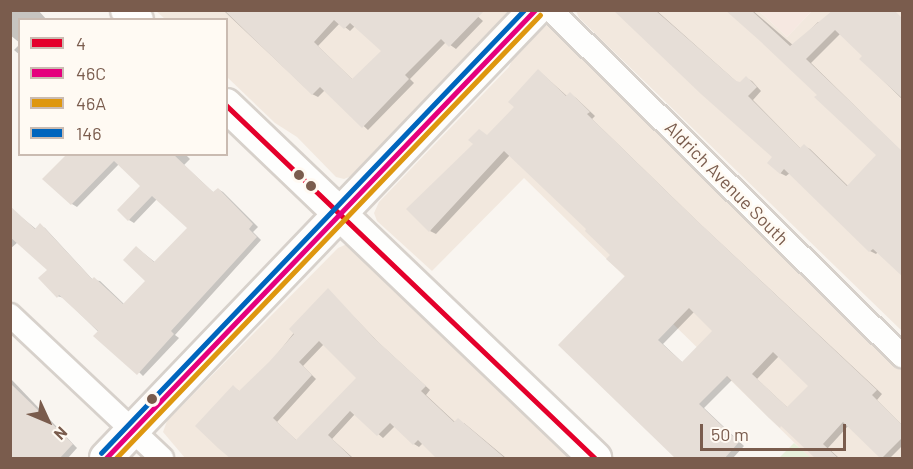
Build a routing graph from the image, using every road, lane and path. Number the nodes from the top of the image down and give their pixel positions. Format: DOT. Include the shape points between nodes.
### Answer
graph roads {
  1 [pos="535,10"];
  2 [pos="551,10"];
  3 [pos="228,107"];
  4 [pos="340,214"];
  5 [pos="10,315"];
  6 [pos="903,356"];
  7 [pos="133,430"];
  8 [pos="106,459"];
  9 [pos="162,459"];
  10 [pos="595,459"];
  1 -- 4 [label="main road"];
  2 -- 6 [label="street, Aldrich Avenue South"];
  3 -- 4 [label="main road"];
  4 -- 7 [label="main road"];
  4 -- 10 [label="main road"];
  5 -- 7 [label="street"];
  7 -- 8 [label="main road"];
  7 -- 9 [label="street"];
}
